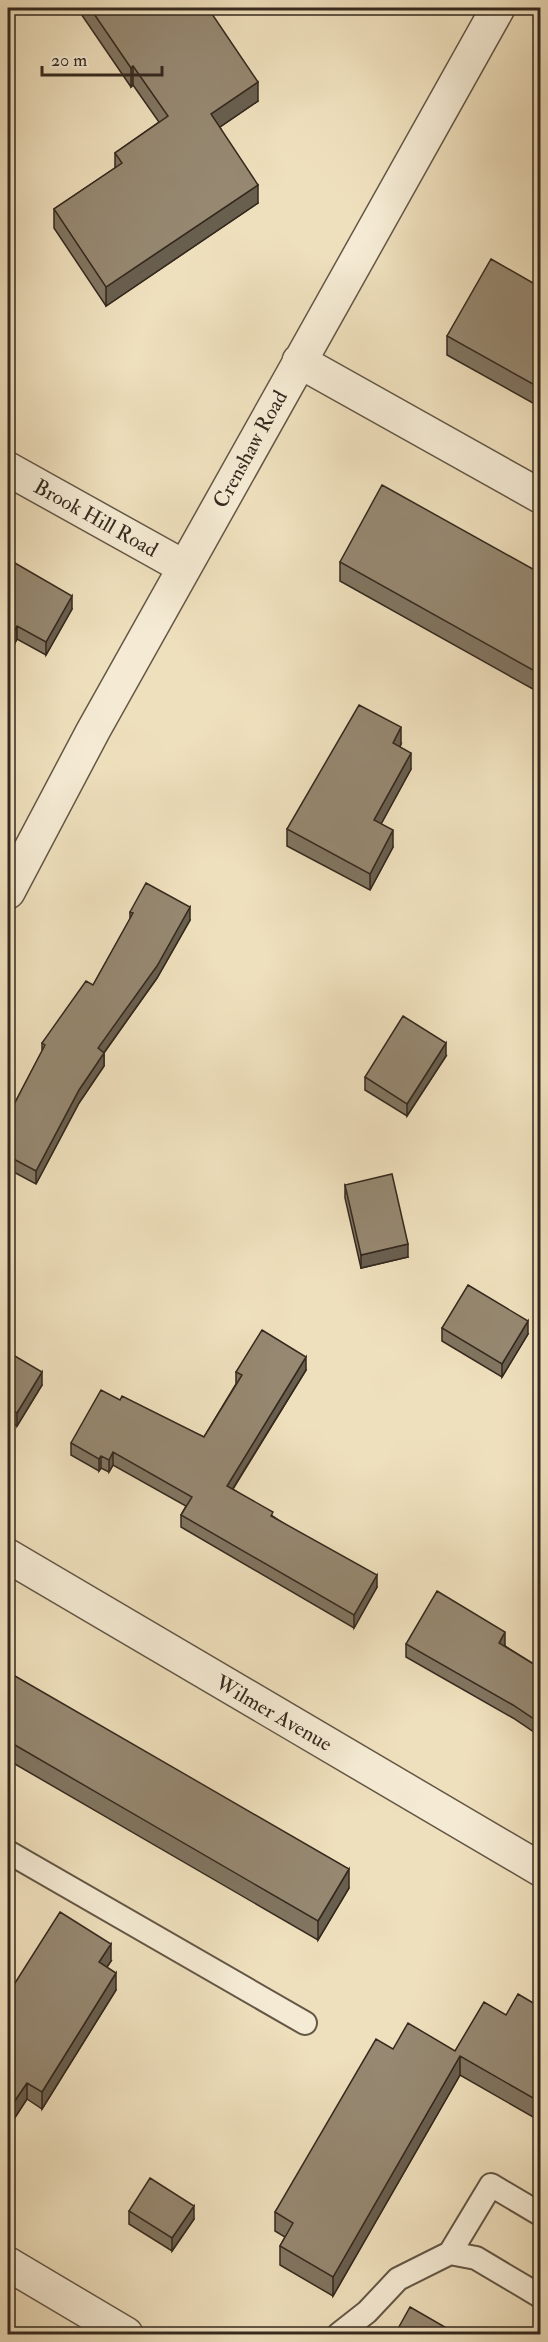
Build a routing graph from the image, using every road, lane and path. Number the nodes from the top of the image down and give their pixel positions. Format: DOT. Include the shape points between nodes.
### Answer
graph roads {
  1 [pos="498,8"];
  2 [pos="299,361"];
  3 [pos="8,469"];
  4 [pos="540,496"];
  5 [pos="184,567"];
  6 [pos="8,892"];
  7 [pos="8,1556"];
  8 [pos="8,1851"];
  9 [pos="540,1869"];
  10 [pos="304,2022"];
  11 [pos="540,2214"];
  12 [pos="450,2253"];
  13 [pos="8,2264"];
  14 [pos="540,2296"];
  15 [pos="126,2334"];
  16 [pos="339,2334"];
  1 -- 2 [label="street, Crenshaw Road"];
  2 -- 4 [label="street"];
  2 -- 5 [label="street, Crenshaw Road"];
  3 -- 5 [label="street, Brook Hill Road"];
  5 -- 6 [label="street, Crenshaw Road"];
  7 -- 9 [label="street, Wilmer Avenue"];
  8 -- 10 [label="lane"];
  11 -- 12 [label="lane" via="491,2185"];
  12 -- 14 [label="lane" via="476,2258"];
  12 -- 16 [label="lane" via="398,2279 367,2312"];
  13 -- 15 [label="street"];
}
